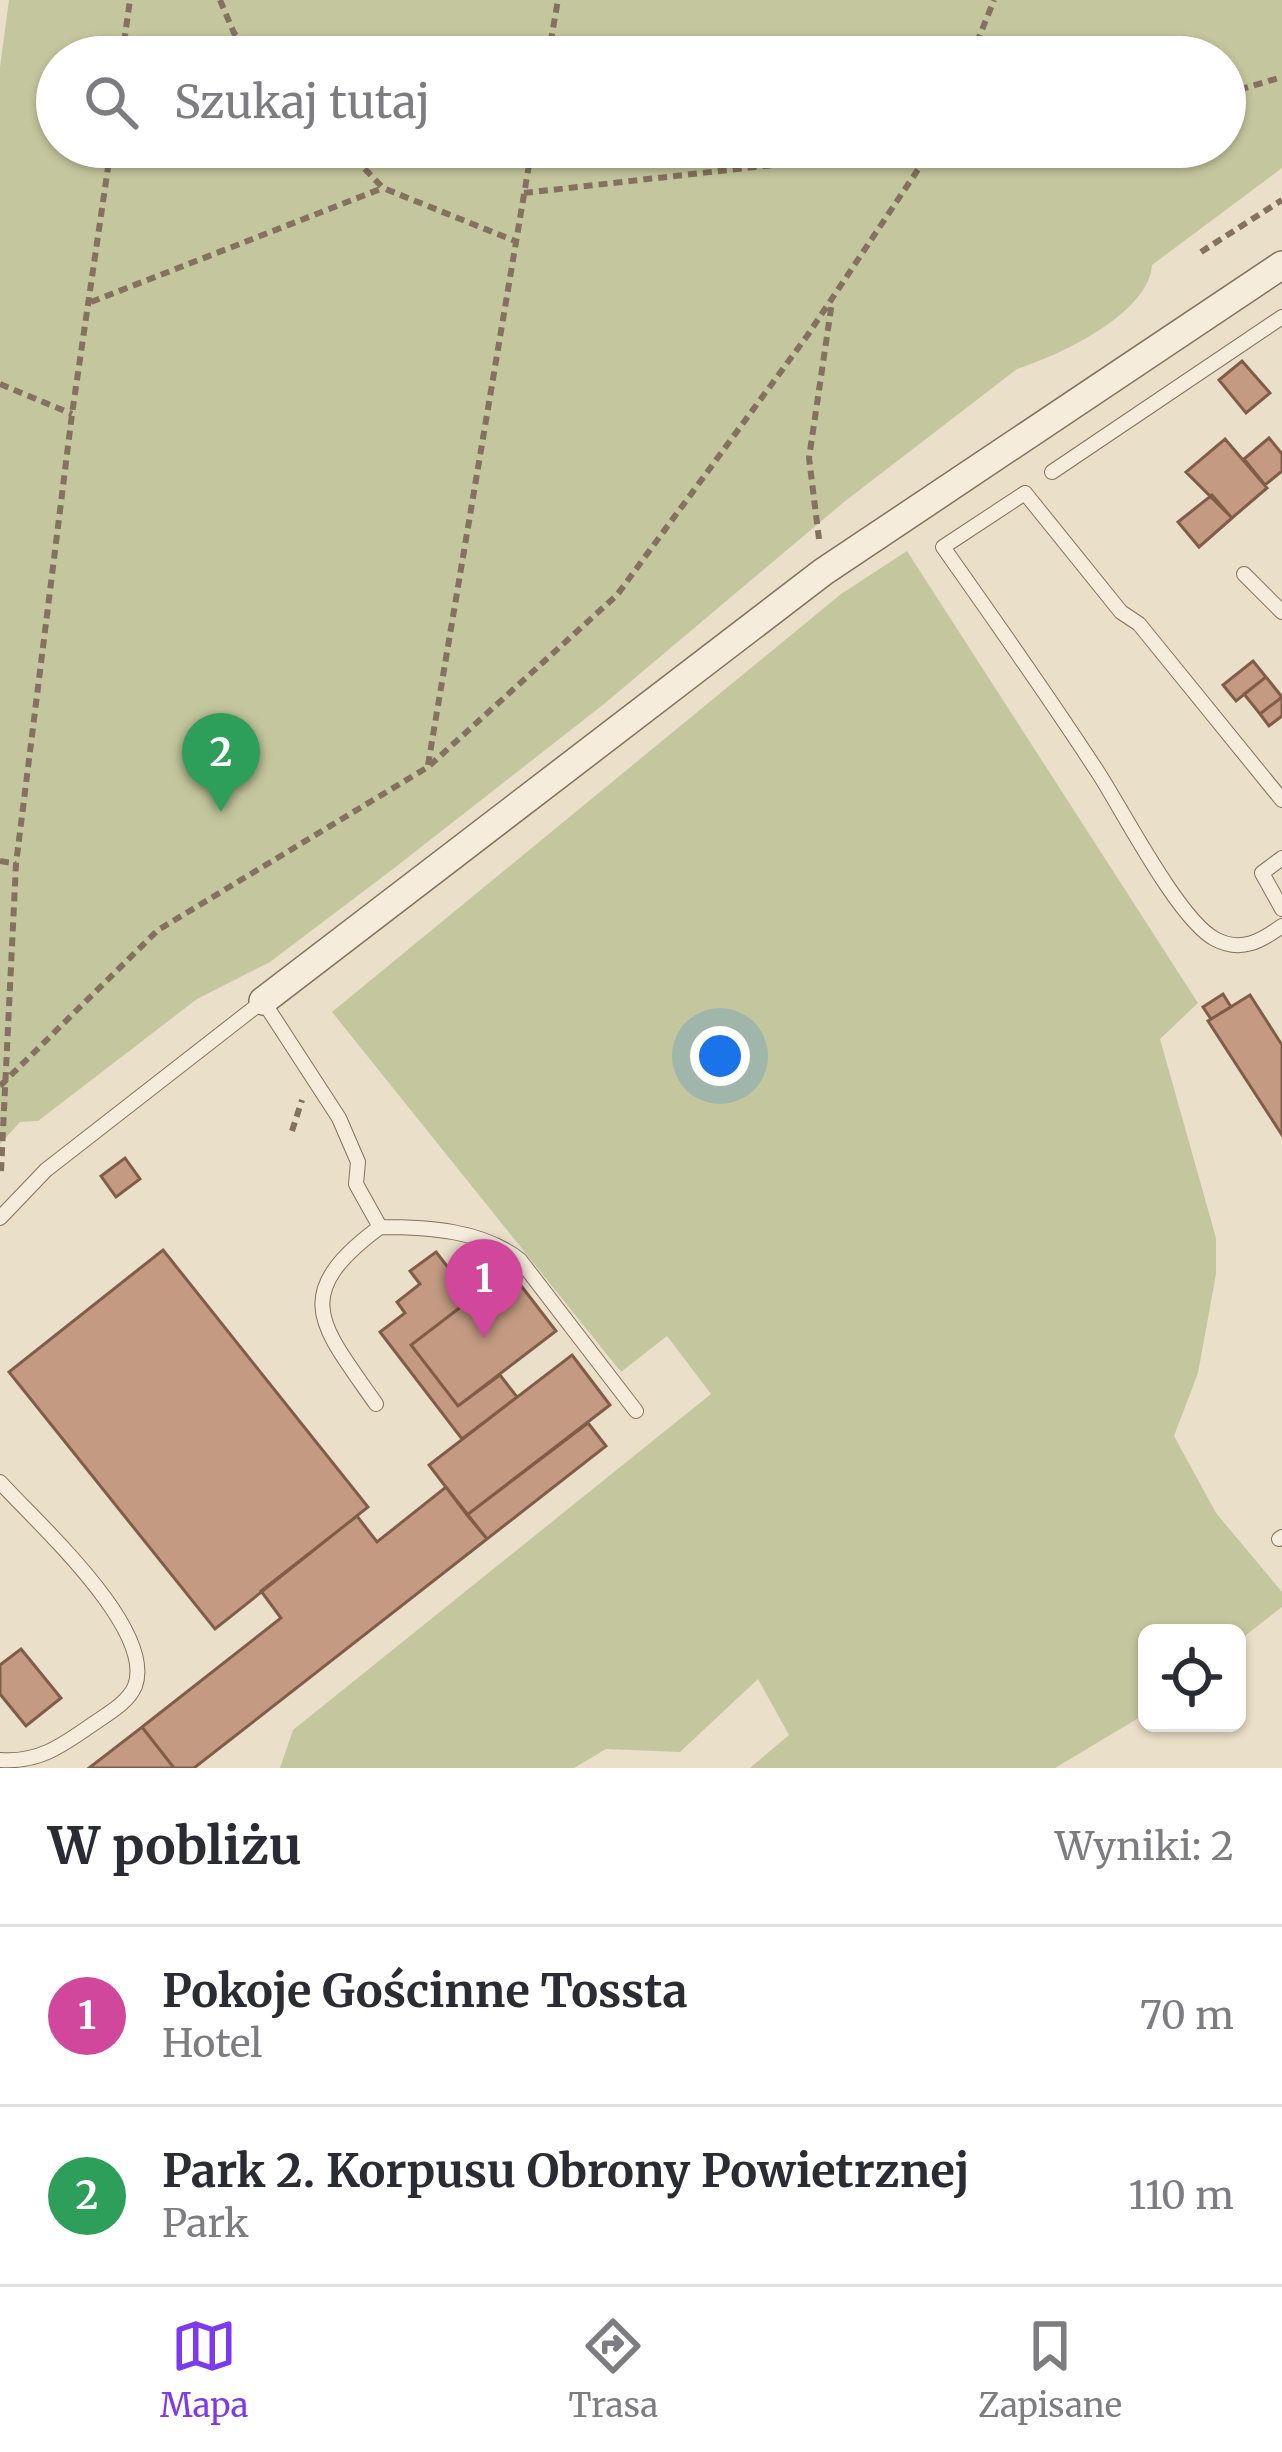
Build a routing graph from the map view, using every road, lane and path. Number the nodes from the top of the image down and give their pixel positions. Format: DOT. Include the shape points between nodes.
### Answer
graph roads {
  1 [pos="130,0"];
  2 [pos="220,0"];
  3 [pos="558,0"];
  4 [pos="994,0"];
  5 [pos="125,36"];
  6 [pos="237,36"];
  7 [pos="552,36"];
  8 [pos="979,36"];
  9 [pos="1282,77"];
  10 [pos="1246,88"];
  11 [pos="108,168"];
  12 [pos="364,168"];
  13 [pos="528,168"];
  14 [pos="750,168"];
  15 [pos="919,168"];
  16 [pos="383,188"];
  17 [pos="524,194"];
  18 [pos="1282,200"];
  19 [pos="515,242"];
  20 [pos="1202,252"];
  21 [pos="1282,265"];
  22 [pos="832,299"];
  23 [pos="91,302"];
  24 [pos="1282,317"];
  25 [pos="0,384"];
  26 [pos="73,414"];
  27 [pos="1052,472"];
  28 [pos="823,572"];
  29 [pos="1244,574"];
  30 [pos="1282,613"];
  31 [pos="428,767"];
  32 [pos="1282,800"];
  33 [pos="1282,858"];
  34 [pos="0,861"];
  35 [pos="16,864"];
  36 [pos="1282,909"];
  37 [pos="1282,926"];
  38 [pos="263,1001"];
  39 [pos="3,1083"];
  40 [pos="1,1171"];
  41 [pos="0,1218"];
  42 [pos="380,1227"];
  43 [pos="376,1404"];
  44 [pos="636,1411"];
  45 [pos="0,1482"];
  46 [pos="0,1760"];
  1 -- 5 [label="path"];
  2 -- 6 [label="path"];
  3 -- 7 [label="path"];
  4 -- 8 [label="path"];
  9 -- 10 [label="path"];
  11 -- 23 [label="path"];
  12 -- 16 [label="path"];
  13 -- 17 [label="path"];
  14 -- 17 [label="path"];
  15 -- 22 [label="path"];
  16 -- 19 [label="path"];
  16 -- 23 [label="path"];
  17 -- 19 [label="path"];
  18 -- 20 [label="path"];
  19 -- 31 [label="path"];
  21 -- 28 [label="street"];
  22 -- 28 [label="path" via="809,458"];
  22 -- 31 [label="path" via="617,595"];
  23 -- 26 [label="path"];
  24 -- 27 [label="lane"];
  25 -- 26 [label="path"];
  26 -- 35 [label="path"];
  28 -- 38 [label="street"];
  29 -- 30 [label="lane"];
  31 -- 39 [label="path" via="158,930"];
  32 -- 37 [label="lane" via="1025,493 943,547 1188,914 1213,938 1236,946 1257,944"];
  33 -- 36 [label="lane" via="1262,873"];
  34 -- 35 [label="path"];
  35 -- 39 [label="path"];
  38 -- 41 [label="lane" via="46,1170"];
  38 -- 42 [label="lane" via="339,1118 358,1162 356,1184"];
  39 -- 40 [label="path"];
  42 -- 43 [label="lane" via="350,1249 323,1291 327,1336"];
  42 -- 44 [label="lane" via="468,1235 504,1248"];
  45 -- 46 [label="lane" via="113,1607 134,1642 136,1666 124,1701 58,1749"];
}
